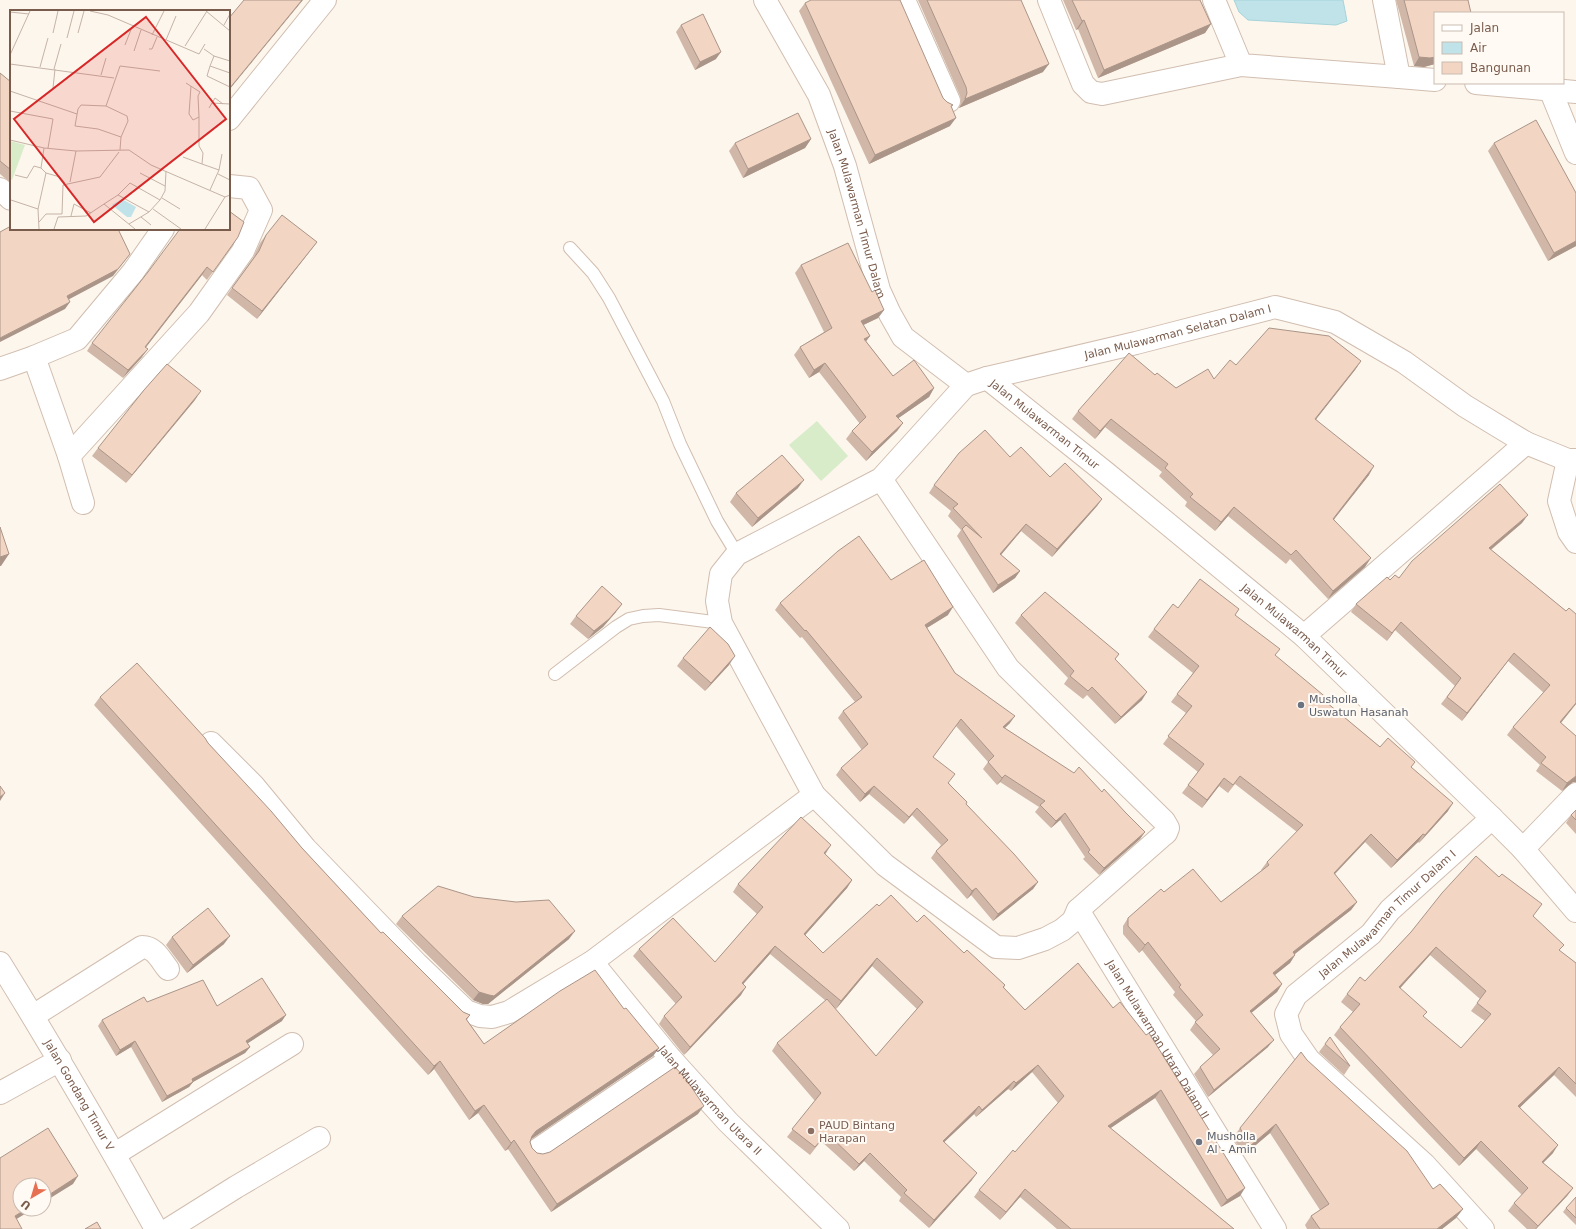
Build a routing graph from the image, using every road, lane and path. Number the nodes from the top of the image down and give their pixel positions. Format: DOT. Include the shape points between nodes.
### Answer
graph roads {
  1 [pos="325,0"];
  2 [pos="765,0"];
  3 [pos="904,0"];
  4 [pos="1048,0"];
  5 [pos="1214,0"];
  6 [pos="1384,0"];
  7 [pos="1241,65"];
  8 [pos="1399,77"];
  9 [pos="1434,80"];
  10 [pos="1488,84"];
  11 [pos="1550,89"];
  12 [pos="1576,92"];
  13 [pos="949,101"];
  14 [pos="230,118"];
  15 [pos="1576,153"];
  16 [pos="230,186"];
  17 [pos="0,189"];
  18 [pos="10,198"];
  19 [pos="10,204"];
  20 [pos="0,209"];
  21 [pos="162,230"];
  22 [pos="570,248"];
  23 [pos="34,356"];
  24 [pos="0,369"];
  25 [pos="987,378"];
  26 [pos="966,386"];
  27 [pos="1526,443"];
  28 [pos="69,456"];
  29 [pos="1572,460"];
  30 [pos="881,479"];
  31 [pos="83,503"];
  32 [pos="1576,542"];
  33 [pos="737,554"];
  34 [pos="721,623"];
  35 [pos="1304,636"];
  36 [pos="555,674"];
  37 [pos="211,743"];
  38 [pos="1576,794"];
  39 [pos="814,795"];
  40 [pos="1492,818"];
  41 [pos="1523,849"];
  42 [pos="1078,910"];
  43 [pos="1576,911"];
  44 [pos="592,962"];
  45 [pos="0,963"];
  46 [pos="168,969"];
  47 [pos="33,1016"];
  48 [pos="292,1044"];
  49 [pos="671,1058"];
  50 [pos="60,1060"];
  51 [pos="0,1093"];
  52 [pos="319,1138"];
  53 [pos="537,1150"];
  54 [pos="115,1154"];
  55 [pos="156,1229"];
  56 [pos="169,1229"];
  57 [pos="838,1229"];
  58 [pos="1275,1229"];
  59 [pos="1483,1229"];
  1 -- 14 [label="street"];
  2 -- 26 [label="street, Jalan Mulawarman Timur Dalam" via="819,95 845,166 879,290 890,314 903,337"];
  3 -- 13 [label="street"];
  4 -- 7 [label="street" via="1083,84 1091,92 1102,94"];
  5 -- 7 [label="street"];
  6 -- 8 [label="street"];
  7 -- 8 [label="street"];
  8 -- 9 [label="street"];
  10 -- 11 [label="street"];
  11 -- 12 [label="street"];
  11 -- 15 [label="street"];
  16 -- 28 [label="street" via="249,188 261,210 243,251 199,313"];
  17 -- 18 [label="street"];
  19 -- 20 [label="street"];
  21 -- 23 [label="street" via="133,272 77,339"];
  22 -- 33 [label="lane" via="593,273 609,298 663,401 680,444 717,521"];
  23 -- 24 [label="street"];
  23 -- 28 [label="street"];
  25 -- 26 [label="street"];
  25 -- 27 [label="street, Jalan Mulawarman Selatan Dalam I" via="1275,307 1335,322 1404,362 1465,406"];
  25 -- 35 [label="street, Jalan Mulawarman Timur"];
  26 -- 30 [label="street"];
  27 -- 29 [label="street, Jalan Mulawarman Selatan Dalam I"];
  27 -- 35 [label="street"];
  28 -- 31 [label="street"];
  29 -- 32 [label="street" via="1559,501 1568,532"];
  30 -- 33 [label="street"];
  30 -- 42 [label="street" via="1008,668 1164,821 1168,828 1166,833"];
  33 -- 34 [label="street" via="721,574 717,601"];
  34 -- 36 [label="lane" via="659,615 629,619"];
  34 -- 39 [label="street"];
  35 -- 40 [label="street, Jalan Mulawarman Timur"];
  37 -- 44 [label="street" via="253,784 305,848 466,1011 492,1017 509,1012"];
  38 -- 41 [label="street"];
  39 -- 42 [label="street" via="885,865 996,947 1018,948 1045,939 1073,921"];
  39 -- 44 [label="street"];
  40 -- 41 [label="street, Jalan Mulawarman Timur"];
  40 -- 59 [label="street, Jalan Mulawarman Timur Dalam I" via="1390,910 1371,934 1296,995 1286,1014 1291,1034 1309,1060 1425,1165"];
  41 -- 43 [label="street, Jalan Mulawarman Timur"];
  42 -- 58 [label="street, Jalan Mulawarman Utara Dalam II"];
  44 -- 49 [label="street, Jalan Mulawarman Utara II"];
  45 -- 47 [label="street, Jalan Gondang Timur V"];
  46 -- 47 [label="street" via="156,952 149,947 142,947"];
  47 -- 50 [label="street, Jalan Gondang Timur V"];
  48 -- 54 [label="street"];
  49 -- 53 [label="street"];
  49 -- 57 [label="street, Jalan Mulawarman Utara II" via="728,1122"];
  50 -- 51 [label="street"];
  50 -- 54 [label="street, Jalan Gondang Timur V"];
  52 -- 56 [label="street"];
  54 -- 55 [label="street, Jalan Gondang Timur V"];
}
